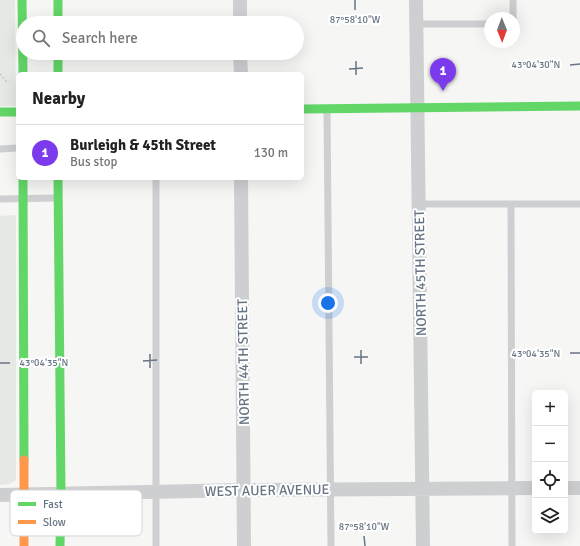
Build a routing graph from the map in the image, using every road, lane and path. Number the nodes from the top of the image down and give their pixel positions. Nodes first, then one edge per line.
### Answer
1 (22, 0) edge
2 (58, 0) edge
3 (240, 0) edge
4 (416, 0) edge
5 (513, 0) edge
6 (513, 12) edge
7 (22, 16) edge
8 (58, 16) edge
9 (240, 16) edge
10 (416, 24) junction
11 (484, 24) edge
12 (23, 60) edge
13 (58, 60) edge
14 (240, 60) edge
15 (23, 72) edge
16 (58, 72) edge
17 (240, 72) edge
18 (0, 74) edge
19 (11, 82) dead end
20 (580, 106) edge
21 (417, 108) junction
22 (304, 109) edge
23 (327, 109) junction
24 (0, 112) edge
25 (16, 112) edge
26 (16, 148) edge
27 (0, 149) edge
28 (23, 180) edge
29 (58, 180) edge
30 (156, 180) edge
31 (241, 180) edge
32 (58, 198) junction
33 (0, 199) edge
34 (23, 199) junction
35 (419, 204) junction
36 (511, 204) junction
37 (580, 204) edge
38 (424, 488) junction
39 (512, 488) junction
40 (532, 488) edge
41 (568, 488) edge
42 (580, 488) edge
43 (331, 489) junction
44 (24, 490) edge
45 (60, 490) edge
46 (244, 490) junction
47 (142, 492) edge
48 (156, 492) junction
49 (156, 546) edge
50 (244, 546) edge
51 (331, 546) edge
52 (423, 546) edge
53 (512, 546) edge

1 - 7 main road
2 - 8 main road
3 - 9 street
4 - 10 street, NORTH 45TH STREET
5 - 6 lane
10 - 11 lane
10 - 21 street, NORTH 45TH STREET
12 - 15 main road
13 - 16 main road
14 - 17 street
18 - 19 path
20 - 21 main road
21 - 23 main road
21 - 35 street, NORTH 45TH STREET
22 - 23 main road
23 - 43 lane
24 - 25 main road
26 - 27 lane
28 - 34 main road
29 - 32 main road
30 - 48 lane
31 - 46 street, NORTH 44TH STREET
32 - 34 lane
32 - 45 main road
33 - 34 lane
34 - 44 main road
35 - 36 lane
35 - 38 street, NORTH 45TH STREET
36 - 37 lane
36 - 39 lane
38 - 39 street, WEST AUER AVENUE
38 - 43 street, WEST AUER AVENUE
38 - 52 street, NORTH 45TH STREET
39 - 40 street, WEST AUER AVENUE
39 - 53 lane
41 - 42 street
43 - 46 street, WEST AUER AVENUE
43 - 51 lane
46 - 48 street, WEST AUER AVENUE
46 - 50 street, NORTH 44TH STREET
47 - 48 street, WEST AUER AVENUE
48 - 49 lane

